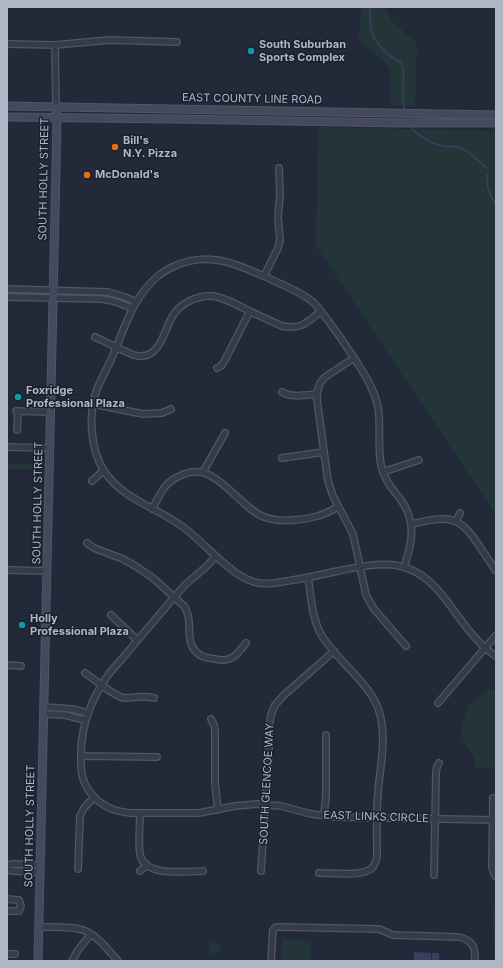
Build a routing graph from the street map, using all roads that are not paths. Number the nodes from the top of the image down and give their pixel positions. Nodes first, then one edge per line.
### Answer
1 (177, 42) dead end
2 (7, 44) edge
3 (55, 45) junction
4 (7, 106) edge
5 (56, 106) junction
6 (240, 110) junction
7 (496, 115) edge
8 (7, 117) edge
9 (57, 118) junction
10 (175, 119) junction
11 (496, 123) edge
12 (279, 168) dead end
13 (264, 276) junction
14 (7, 289) edge
15 (54, 291) junction
16 (7, 297) edge
17 (53, 298) junction
18 (136, 302) junction
19 (132, 308) junction
20 (250, 311) junction
21 (321, 311) junction
22 (95, 337) dead end
23 (116, 347) junction
24 (354, 358) junction
25 (217, 368) dead end
26 (282, 392) dead end
27 (317, 394) junction
28 (93, 404) junction
29 (379, 409) junction
30 (386, 409) dead end
31 (171, 410) dead end
32 (51, 412) junction
33 (17, 430) dead end
34 (225, 433) dead end
35 (7, 447) edge
36 (50, 448) junction
37 (324, 452) junction
38 (282, 458) dead end
39 (419, 460) dead end
40 (104, 470) junction
41 (203, 472) junction
42 (383, 472) junction
43 (92, 481) dead end
44 (338, 507) junction
45 (152, 509) junction
46 (460, 514) dead end
47 (456, 521) junction
48 (411, 524) junction
49 (88, 543) dead end
50 (216, 556) junction
51 (360, 567) junction
52 (404, 568) junction
53 (7, 570) edge
54 (47, 571) junction
55 (496, 571) edge
56 (308, 578) junction
57 (175, 597) junction
58 (111, 615) dead end
59 (496, 635) edge
60 (138, 640) junction
61 (246, 643) dead end
62 (406, 646) dead end
63 (484, 648) junction
64 (334, 651) junction
65 (496, 656) edge
66 (7, 665) edge
67 (21, 666) dead end
68 (85, 672) dead end
69 (102, 685) junction
70 (154, 698) dead end
71 (438, 703) dead end
72 (44, 710) junction
73 (88, 713) junction
74 (211, 719) dead end
75 (85, 720) junction
76 (326, 735) dead end
77 (81, 756) junction
78 (158, 757) dead end
79 (440, 764) dead end
80 (94, 797) junction
81 (493, 798) dead end
82 (265, 804) junction
83 (218, 810) junction
84 (140, 813) junction
85 (324, 815) junction
86 (377, 818) junction
87 (435, 819) junction
88 (494, 820) edge
89 (7, 865) edge
90 (146, 866) junction
91 (40, 868) junction
92 (78, 869) dead end
93 (372, 869) junction
94 (7, 870) edge
95 (140, 871) dead end
96 (203, 871) dead end
97 (261, 871) dead end
98 (319, 873) dead end
99 (376, 874) dead end
100 (434, 874) dead end
101 (495, 876) dead end
102 (7, 899) edge
103 (7, 911) edge
104 (39, 927) junction
105 (91, 934) junction
106 (7, 954) edge
107 (15, 954) dead end
108 (38, 961) edge
109 (72, 961) edge
110 (118, 961) edge
111 (271, 961) edge
112 (475, 961) edge

1 - 3 street
2 - 3 street
3 - 5 street, SOUTH HOLLY STREET
4 - 5 main road, EAST COUNTY LINE ROAD
5 - 6 main road, EAST COUNTY LINE ROAD
5 - 9 main road, SOUTH HOLLY STREET
6 - 7 main road, EAST COUNTY LINE ROAD
6 - 10 main road
8 - 9 main road, EAST COUNTY LINE ROAD
9 - 10 main road, EAST COUNTY LINE ROAD
9 - 15 main road, SOUTH HOLLY STREET
10 - 11 main road, EAST COUNTY LINE ROAD
12 - 13 street
13 - 18 street
13 - 21 street
14 - 15 street
15 - 17 main road, SOUTH HOLLY STREET
15 - 18 street
16 - 17 street
17 - 19 street
17 - 32 main road, SOUTH HOLLY STREET
18 - 19 street
19 - 23 street
20 - 21 street
20 - 23 street
20 - 25 street
21 - 24 street
22 - 23 street
23 - 28 street
24 - 27 street
24 - 29 street
26 - 27 street
27 - 37 street
28 - 31 street
28 - 40 street
29 - 30 street
29 - 42 street
32 - 33 street
32 - 36 main road, SOUTH HOLLY STREET
34 - 41 street
35 - 36 street
36 - 54 main road, SOUTH HOLLY STREET
37 - 38 street
37 - 44 street
39 - 42 street
40 - 43 street
40 - 45 street
41 - 44 street
41 - 45 street
42 - 48 street
44 - 51 street
45 - 50 street
46 - 47 street
47 - 48 street
47 - 55 street
48 - 52 street
49 - 57 street
50 - 56 street
50 - 57 street
51 - 52 street
51 - 56 street
51 - 62 street
52 - 63 street
53 - 54 street
54 - 72 main road, SOUTH HOLLY STREET
56 - 64 street
57 - 60 street
57 - 61 street
58 - 60 street
59 - 63 street
60 - 69 street
63 - 65 street
63 - 71 street
64 - 82 street, SOUTH GLENCOE WAY
64 - 86 street
66 - 67 street
68 - 69 street
69 - 70 street
69 - 73 street
72 - 73 street
72 - 75 street
72 - 91 main road, SOUTH HOLLY STREET
73 - 75 street
74 - 83 street
75 - 77 street
76 - 85 street
77 - 78 street
77 - 80 street
79 - 87 street
80 - 84 street, EAST LINKS CIRCLE
80 - 92 street
81 - 88 street
82 - 83 street, EAST LINKS CIRCLE
82 - 85 street, EAST LINKS CIRCLE
82 - 97 street, SOUTH GLENCOE WAY
83 - 84 street, EAST LINKS CIRCLE
84 - 90 street
85 - 86 street, EAST LINKS CIRCLE
86 - 87 street, EAST LINKS CIRCLE
86 - 93 street
87 - 88 street, EAST LINKS CIRCLE
87 - 100 street
88 - 101 street
89 - 91 street
90 - 95 street
90 - 96 street
91 - 94 street
91 - 104 main road, SOUTH HOLLY STREET
93 - 98 street
93 - 99 street
102 - 103 street
104 - 105 street
104 - 108 main road, SOUTH HOLLY STREET
105 - 109 street
105 - 110 street
106 - 107 street
111 - 112 street

